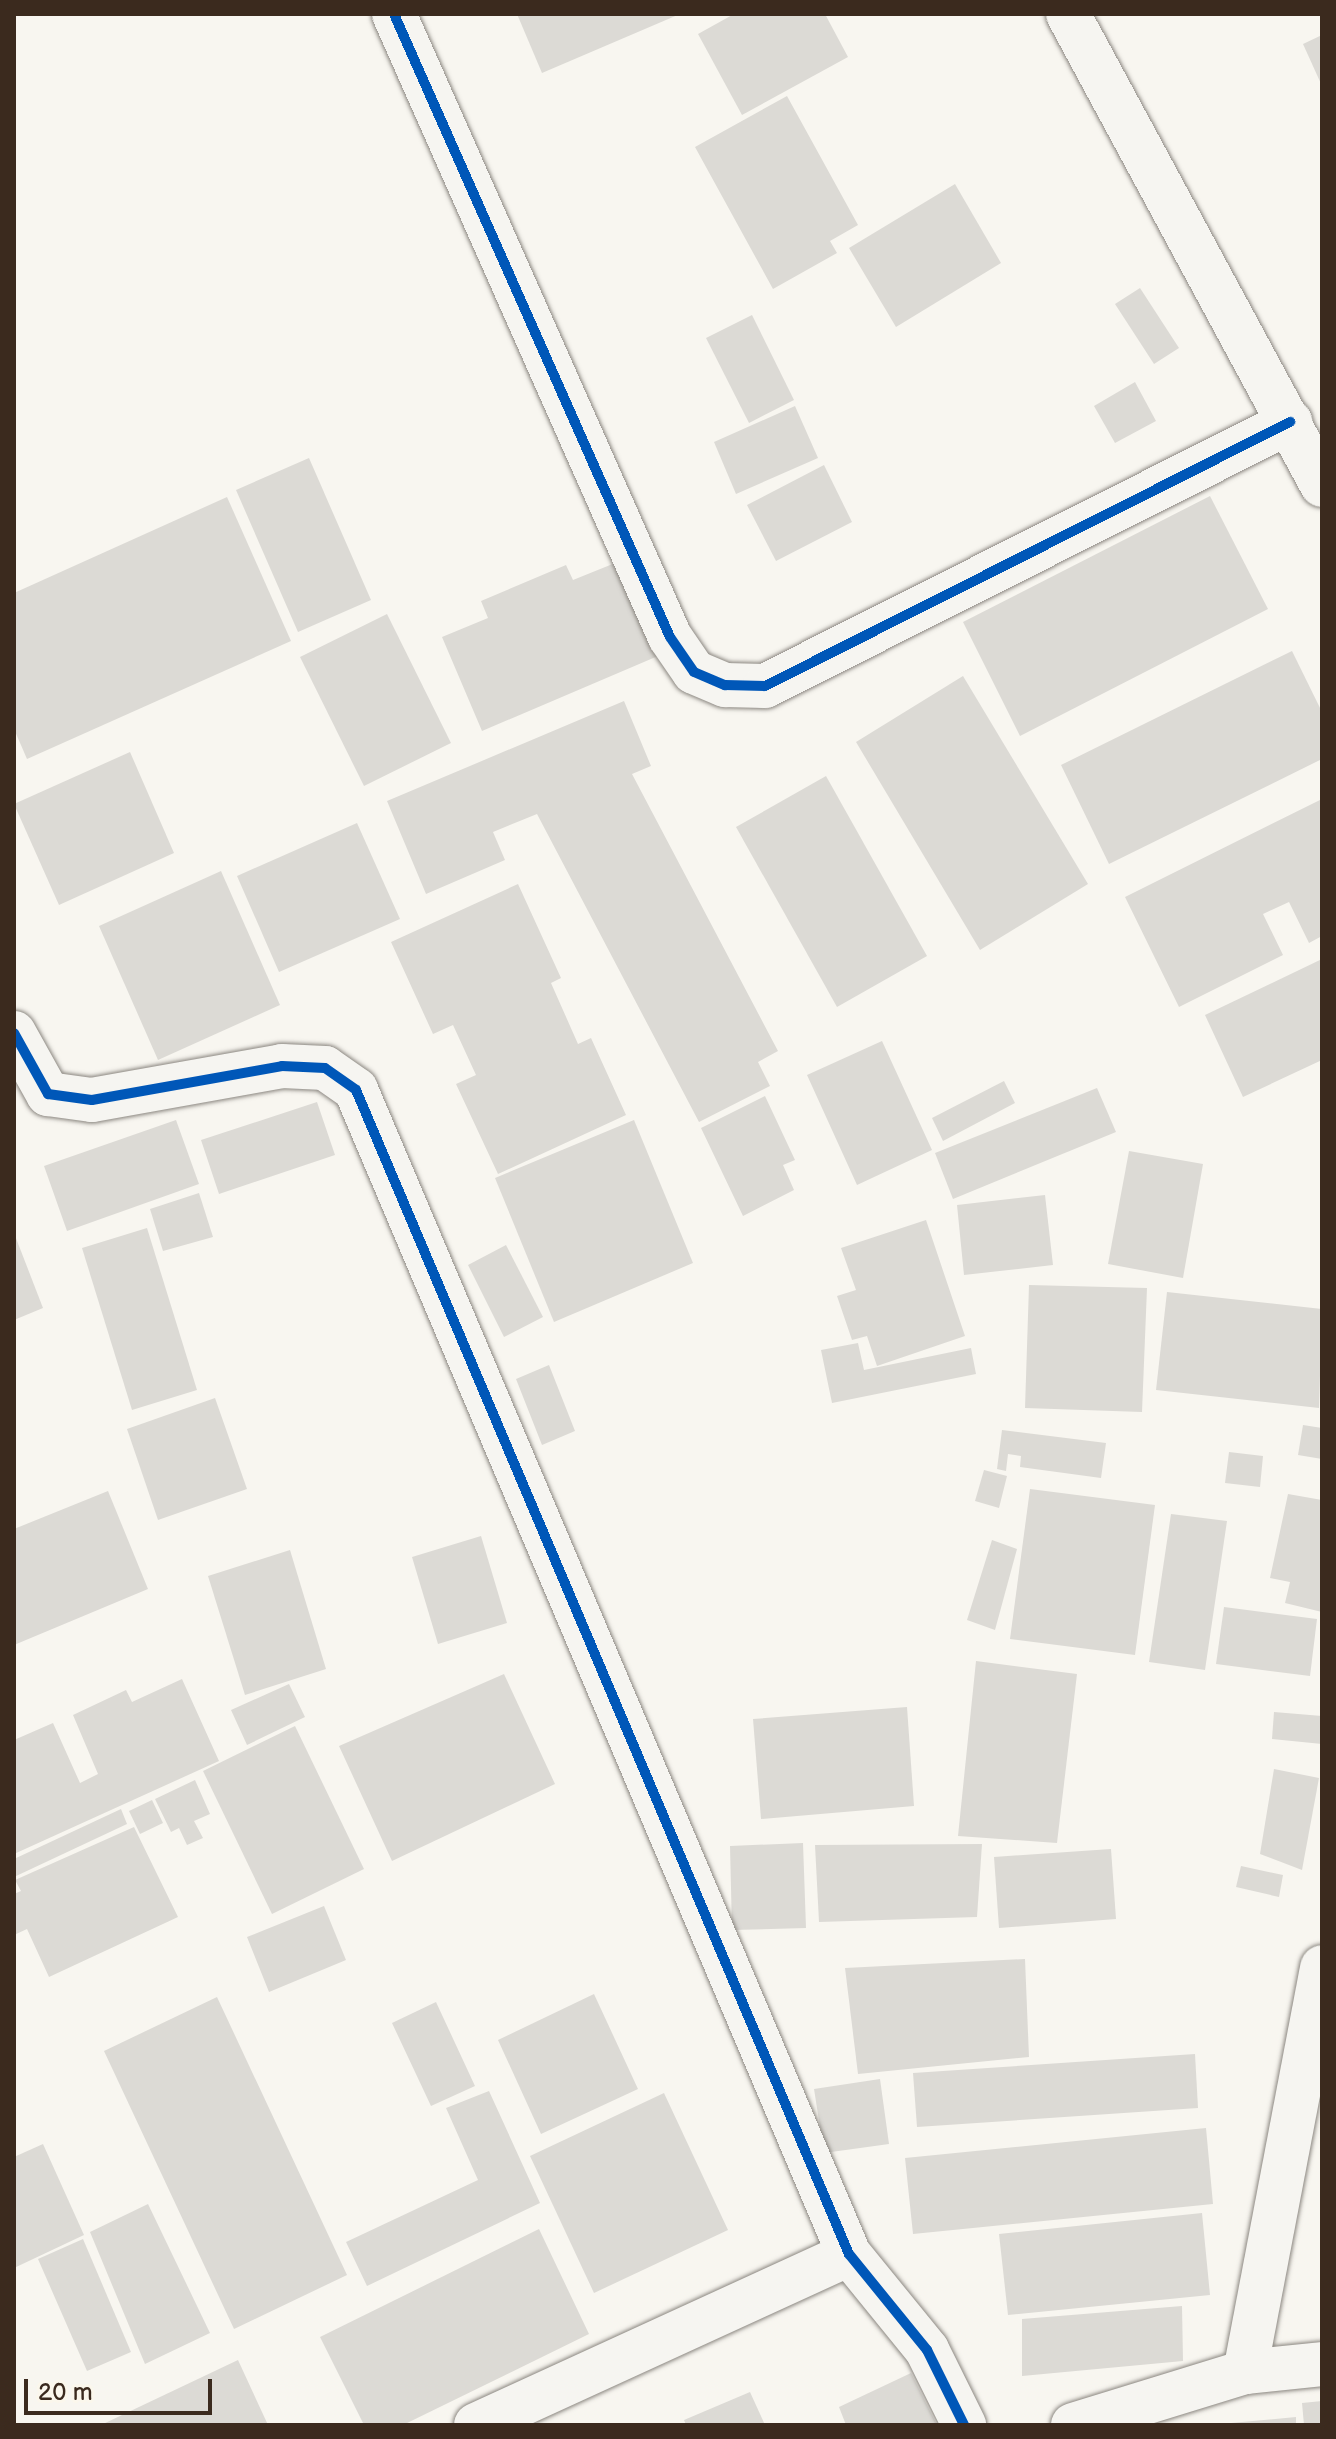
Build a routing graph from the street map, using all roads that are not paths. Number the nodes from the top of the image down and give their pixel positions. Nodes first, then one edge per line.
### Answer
1 (394, 14) edge
2 (1068, 14) edge
3 (1290, 422) junction
4 (1322, 485) edge
5 (14, 1033) edge
6 (1322, 1967) edge
7 (849, 2254) junction
8 (1322, 2364) edge
9 (1245, 2372) junction
10 (476, 2425) edge
11 (964, 2425) edge
12 (1073, 2425) edge

1 - 3 street
2 - 3 street
3 - 4 street
5 - 7 street
6 - 9 street
7 - 10 street
7 - 11 street
8 - 9 street
9 - 12 street

